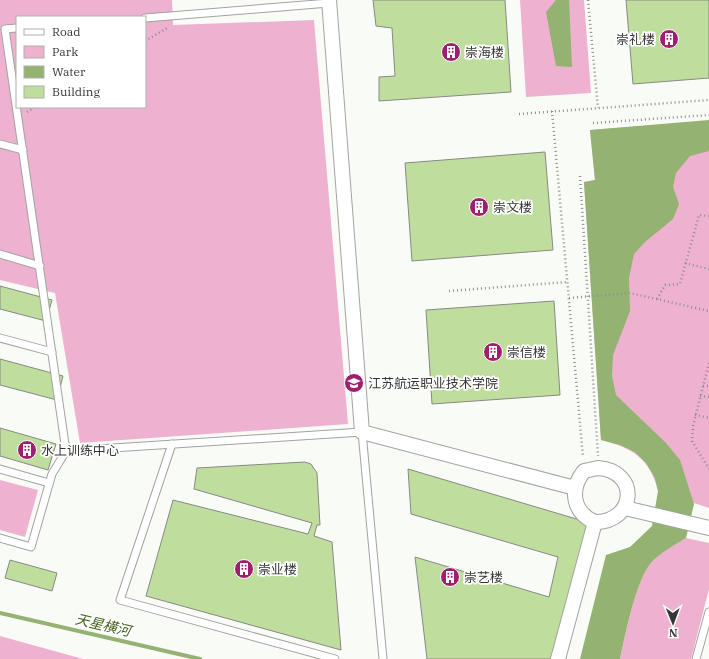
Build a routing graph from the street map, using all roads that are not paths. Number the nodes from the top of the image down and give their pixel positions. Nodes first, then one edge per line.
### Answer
1 (329, 1) edge
2 (146, 18) edge
3 (16, 28) edge
4 (16, 103) edge
5 (17, 108) edge
6 (0, 144) edge
7 (23, 150) junction
8 (0, 254) edge
9 (40, 266) junction
10 (0, 338) edge
11 (52, 352) junction
12 (362, 432) junction
13 (172, 444) junction
14 (66, 451) junction
15 (0, 469) edge
16 (49, 483) junction
17 (575, 488) junction
18 (625, 508) junction
19 (595, 522) junction
20 (709, 528) edge
21 (0, 538) edge
22 (709, 612) edge
23 (335, 659) edge
24 (383, 659) edge
25 (558, 659) edge
26 (696, 659) edge

1 - 2 lane
1 - 12 street
3 - 4 lane
5 - 7 lane
6 - 7 lane
7 - 9 lane
8 - 9 lane
9 - 11 lane
10 - 11 lane
11 - 14 lane
12 - 13 lane
12 - 17 street
12 - 24 lane
13 - 14 lane
13 - 23 lane
14 - 16 lane
15 - 16 lane
16 - 21 lane
17 - 18 street
17 - 19 street
18 - 19 street
18 - 20 street
19 - 25 street
22 - 26 lane

